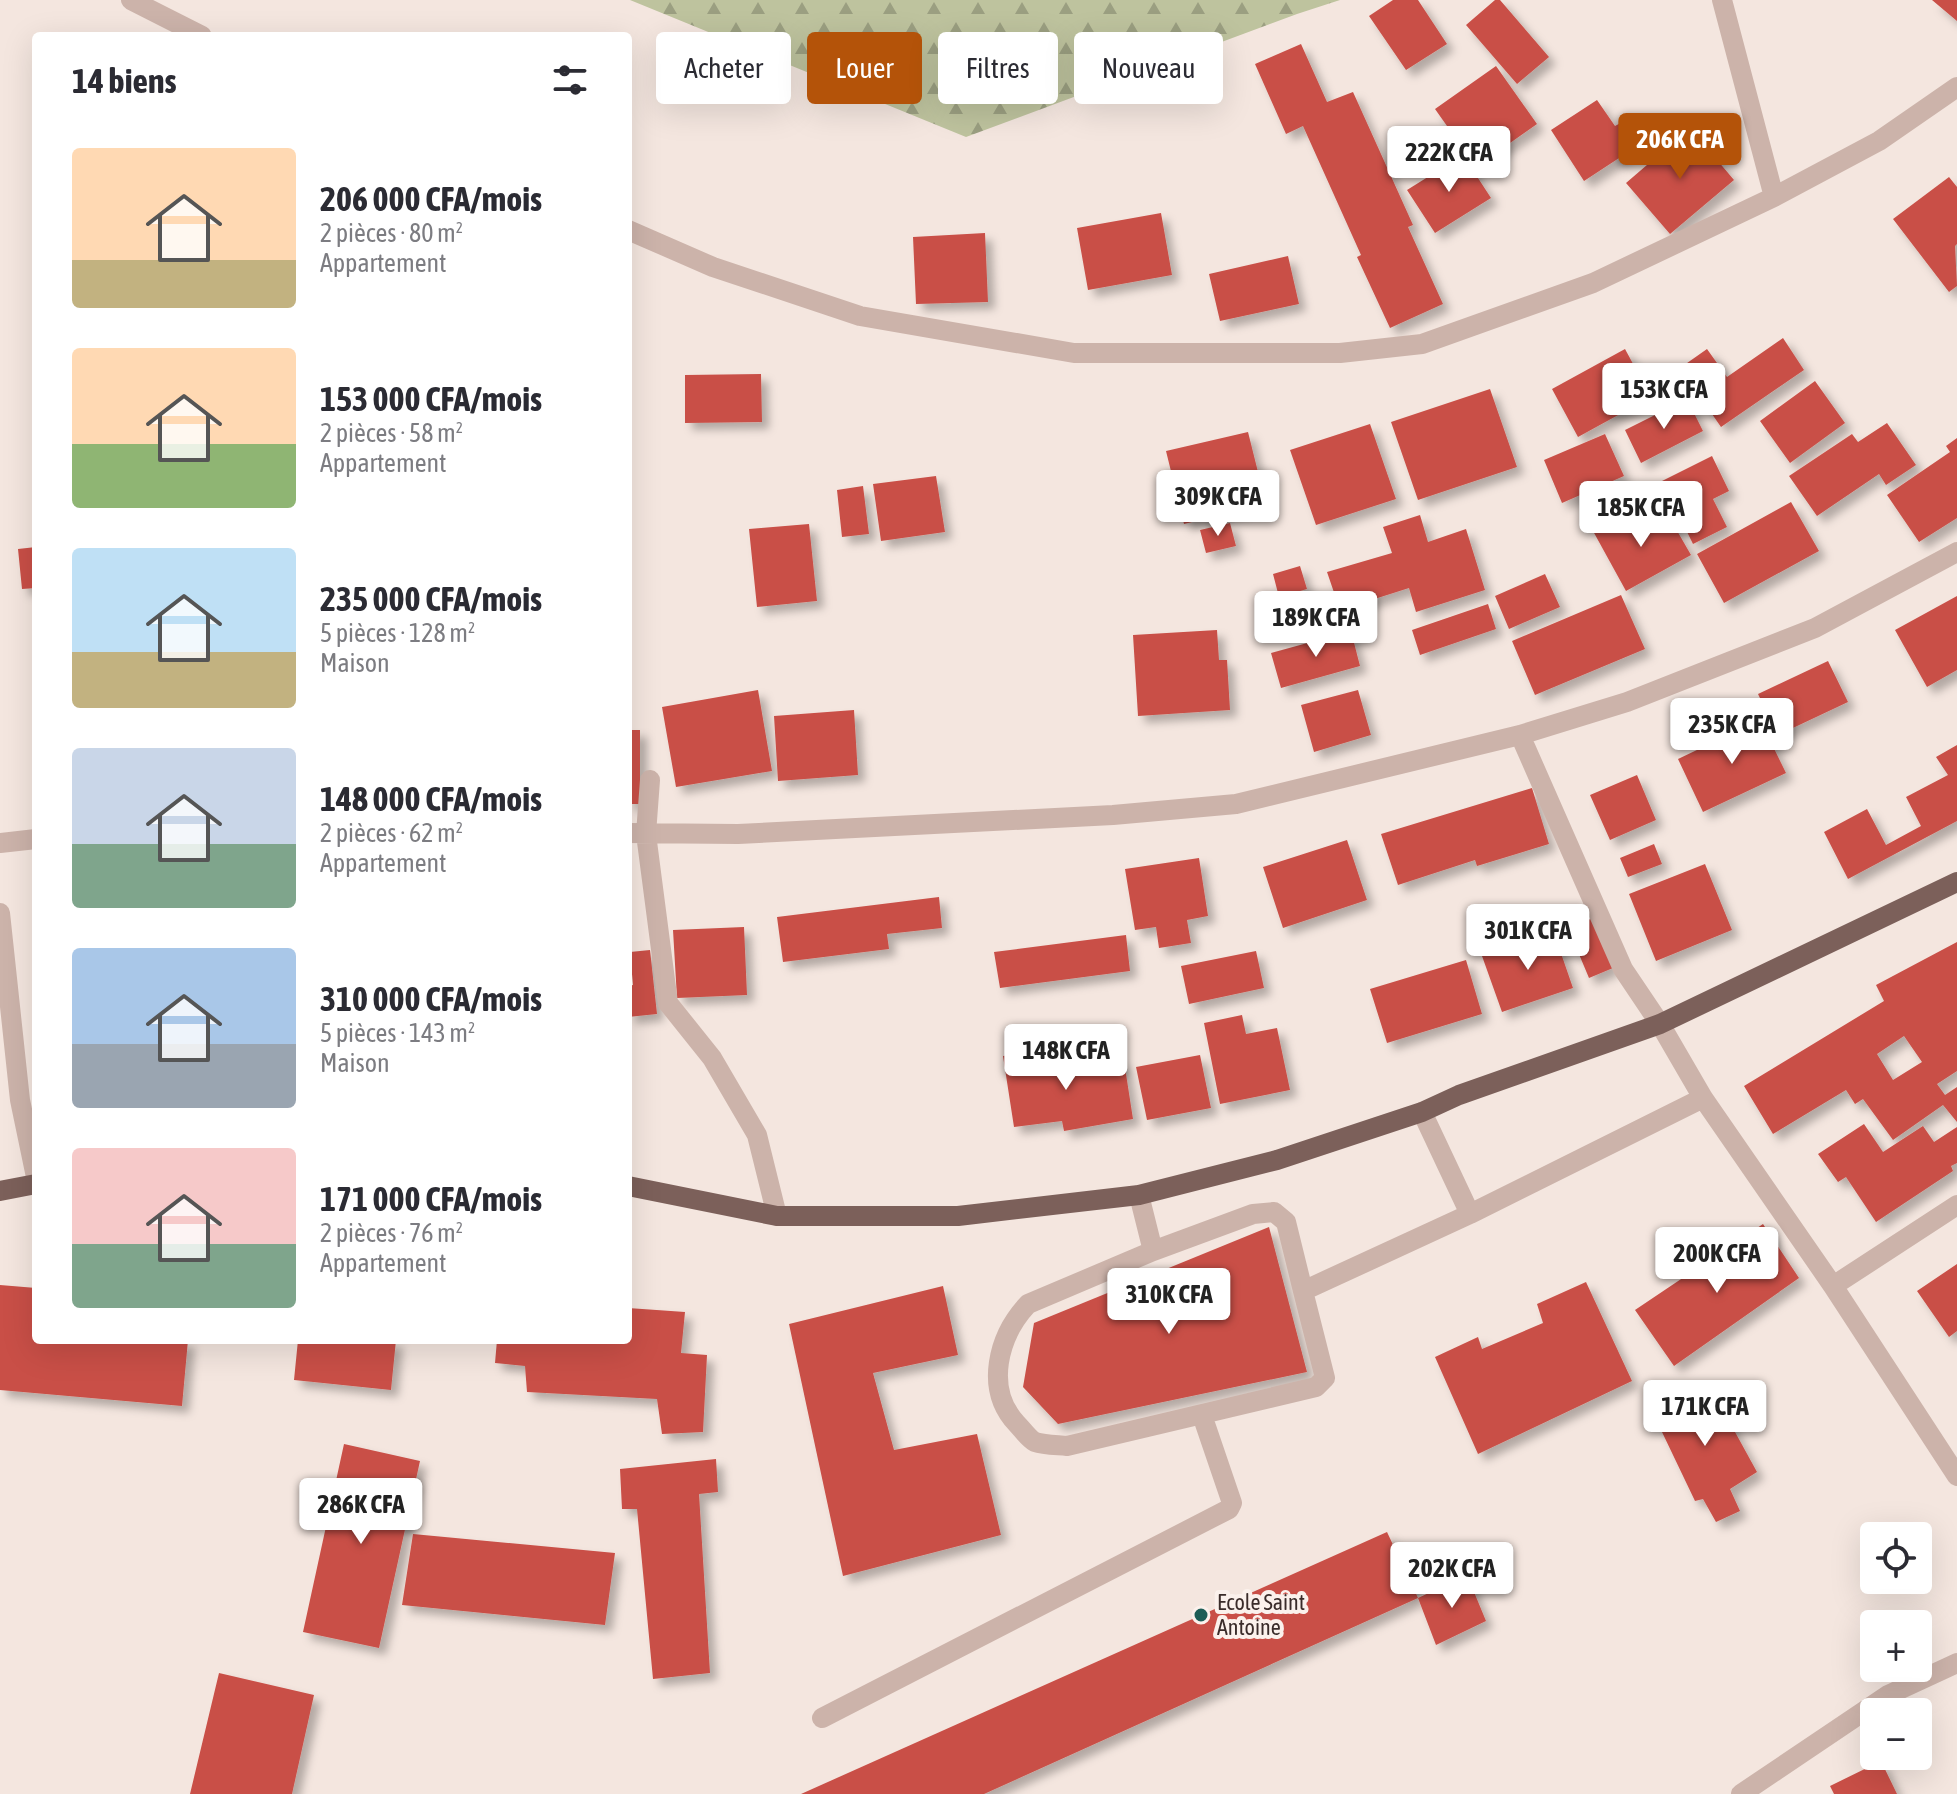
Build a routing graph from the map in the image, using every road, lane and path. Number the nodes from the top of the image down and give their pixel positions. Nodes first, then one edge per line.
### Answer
1 (131, 0) edge
2 (1722, 0) edge
3 (194, 32) edge
4 (1957, 87) edge
5 (1774, 197) junction
6 (632, 232) edge
7 (1957, 552) edge
8 (1520, 735) junction
9 (650, 780) dead end
10 (637, 833) edge
11 (32, 839) edge
12 (0, 843) edge
13 (1957, 882) edge
14 (0, 913) edge
15 (1660, 1024) junction
16 (1703, 1098) junction
17 (1422, 1112) junction
18 (32, 1158) edge
19 (32, 1185) edge
20 (632, 1187) edge
21 (0, 1191) edge
22 (1139, 1195) junction
23 (1957, 1205) edge
24 (1470, 1214) junction
25 (777, 1216) junction
26 (1153, 1251) junction
27 (1833, 1286) junction
28 (1303, 1291) junction
29 (1202, 1415) junction
30 (1957, 1476) edge
31 (1957, 1663) edge
32 (822, 1718) dead end
33 (1741, 1794) edge

1 - 3 street
2 - 5 street
4 - 5 street
5 - 6 street
7 - 8 street
8 - 10 street
8 - 15 street
9 - 10 street
10 - 25 street
11 - 12 street
13 - 15 main road
14 - 18 street
15 - 16 street
15 - 17 main road
16 - 24 street
16 - 27 street
17 - 22 main road
17 - 24 street
19 - 21 main road
20 - 25 main road
22 - 25 main road
22 - 26 street
23 - 27 street
24 - 28 street
26 - 28 street
26 - 29 street
27 - 30 street
28 - 29 street
29 - 32 street
31 - 33 street

